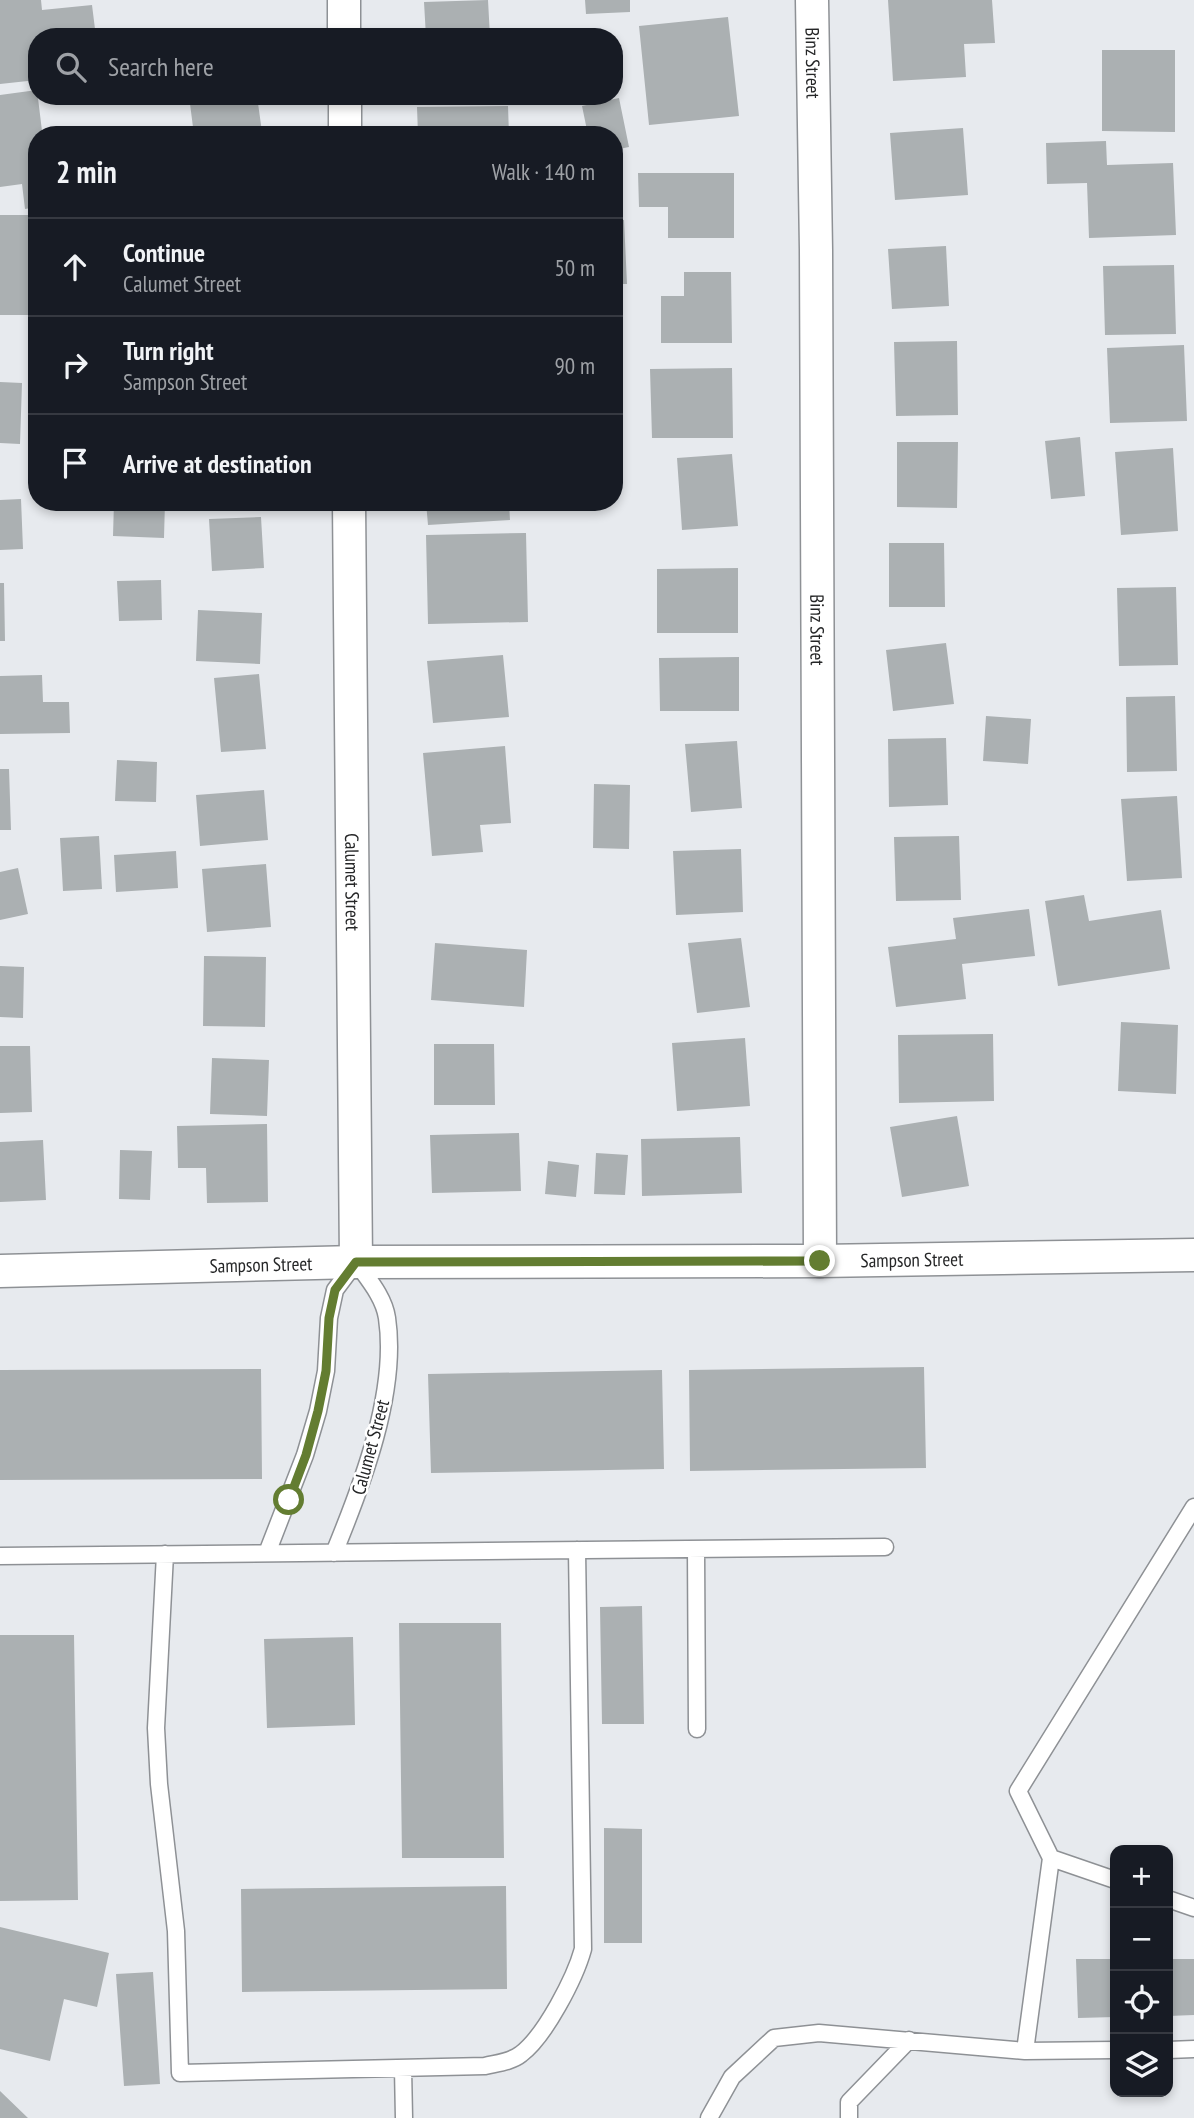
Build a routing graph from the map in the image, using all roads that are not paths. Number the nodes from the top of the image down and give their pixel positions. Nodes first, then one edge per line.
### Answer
1 (344, 0) edge
2 (812, 0) edge
3 (344, 28) edge
4 (345, 105) edge
5 (345, 126) edge
6 (349, 511) edge
7 (1194, 1255) edge
8 (820, 1261) junction
9 (356, 1262) junction
10 (0, 1271) edge
11 (1194, 1507) edge
12 (885, 1547) dead end
13 (696, 1549) junction
14 (577, 1550) junction
15 (267, 1553) junction
16 (334, 1553) junction
17 (165, 1554) junction
18 (0, 1556) edge
19 (697, 1729) dead end
20 (1051, 1858) junction
21 (1110, 1878) edge
22 (1173, 1901) edge
23 (1194, 1908) edge
24 (909, 2040) junction
25 (1194, 2049) edge
26 (1110, 2050) edge
27 (1173, 2050) edge
28 (1025, 2051) junction
29 (403, 2068) junction
30 (404, 2118) edge
31 (709, 2118) edge
32 (849, 2118) edge

1 - 3 street
2 - 8 street, Binz Street
4 - 5 street
6 - 9 street, Calumet Street
7 - 8 street, Sampson Street
8 - 9 street, Sampson Street
9 - 10 street, Sampson Street
9 - 15 lane
9 - 16 lane, Calumet Street
11 - 20 lane
12 - 13 lane
13 - 14 lane
13 - 19 lane
14 - 16 lane
14 - 29 lane
15 - 16 lane
15 - 17 lane
17 - 18 lane
17 - 29 lane
20 - 21 lane
20 - 28 lane
22 - 23 lane
24 - 28 lane
24 - 31 lane
24 - 32 lane
25 - 27 lane
26 - 28 lane
29 - 30 lane

